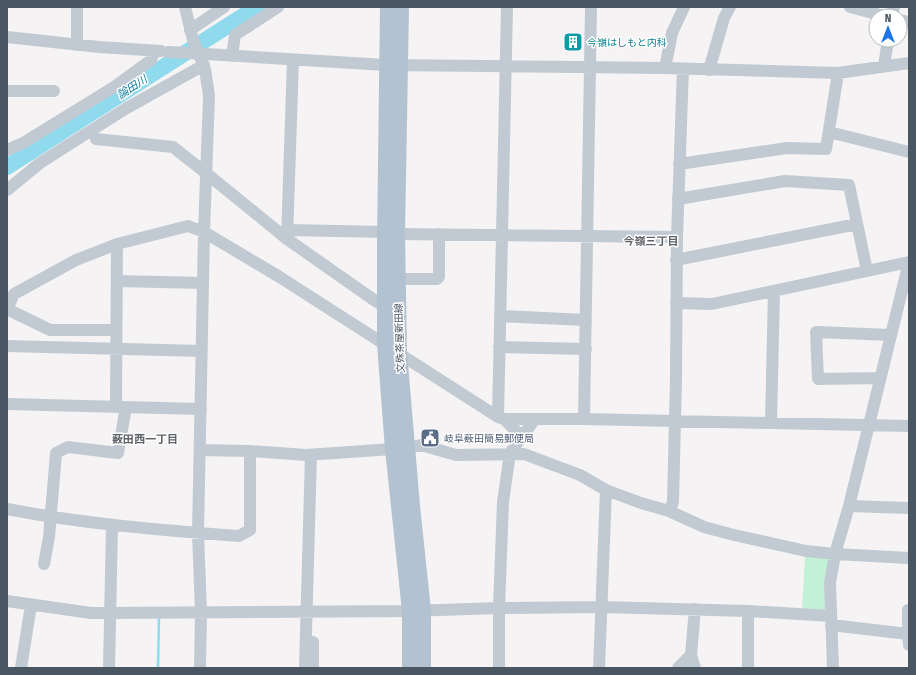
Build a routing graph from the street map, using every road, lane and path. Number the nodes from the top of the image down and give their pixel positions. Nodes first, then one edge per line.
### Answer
1 (78, 7) edge
2 (185, 7) edge
3 (224, 7) edge
4 (278, 7) edge
5 (388, 7) edge
6 (401, 7) edge
7 (507, 7) edge
8 (591, 7) edge
9 (684, 7) edge
10 (730, 7) edge
11 (850, 7) edge
12 (868, 12) edge
13 (190, 30) junction
14 (7, 37) edge
15 (77, 45) junction
16 (887, 48) edge
17 (154, 51) junction
18 (232, 56) junction
19 (204, 60) junction
20 (293, 60) junction
21 (909, 63) edge
22 (393, 65) junction
23 (884, 66) junction
24 (506, 67) junction
25 (590, 68) junction
26 (665, 68) junction
27 (683, 69) junction
28 (709, 70) junction
29 (838, 73) junction
30 (7, 91) edge
31 (54, 91) dead end
32 (829, 132) junction
33 (96, 139) dead end
34 (7, 150) edge
35 (909, 152) edge
36 (679, 164) junction
37 (206, 173) junction
38 (7, 190) edge
39 (678, 199) junction
40 (857, 224) junction
41 (204, 232) junction
42 (391, 233) junction
43 (287, 234) junction
44 (439, 234) junction
45 (501, 235) junction
46 (588, 236) junction
47 (677, 237) junction
48 (117, 244) junction
49 (676, 260) junction
50 (909, 262) edge
51 (867, 271) junction
52 (397, 280) junction
53 (117, 281) junction
54 (203, 283) junction
55 (11, 290) edge
56 (774, 291) junction
57 (676, 303) junction
58 (385, 307) junction
59 (7, 309) edge
60 (500, 316) junction
61 (586, 320) junction
62 (50, 330) junction
63 (116, 330) junction
64 (891, 335) junction
65 (385, 344) junction
66 (7, 346) edge
67 (49, 347) junction
68 (499, 347) junction
69 (116, 349) junction
70 (586, 349) junction
71 (202, 351) junction
72 (399, 352) junction
73 (880, 378) junction
74 (7, 404) edge
75 (121, 407) junction
76 (201, 409) junction
77 (501, 418) junction
78 (535, 418) junction
79 (584, 419) junction
80 (674, 421) junction
81 (771, 423) junction
82 (868, 426) junction
83 (909, 426) edge
84 (522, 437) junction
85 (400, 448) junction
86 (200, 450) junction
87 (250, 451) junction
88 (510, 453) junction
89 (311, 455) junction
90 (606, 490) junction
91 (848, 506) junction
92 (909, 508) edge
93 (7, 509) edge
94 (669, 511) junction
95 (50, 518) junction
96 (112, 526) junction
97 (198, 533) junction
98 (835, 554) junction
99 (909, 558) edge
100 (44, 564) dead end
101 (7, 602) edge
102 (31, 605) junction
103 (602, 607) junction
104 (499, 608) junction
105 (695, 609) junction
106 (417, 610) junction
107 (909, 610) edge
108 (310, 611) junction
109 (748, 611) junction
110 (201, 612) junction
111 (110, 614) junction
112 (831, 620) junction
113 (908, 639) edge
114 (691, 656) junction
115 (21, 668) edge
116 (109, 668) edge
117 (200, 668) edge
118 (304, 668) edge
119 (313, 668) edge
120 (410, 668) edge
121 (423, 668) edge
122 (499, 668) edge
123 (600, 668) edge
124 (678, 668) edge
125 (694, 668) edge
126 (748, 668) edge
127 (833, 668) edge

1 - 15 street
2 - 13 street
3 - 13 street
4 - 18 street
5 - 22 main road, 文殊茶屋新田線
6 - 22 main road, 文殊茶屋新田線
7 - 24 street
8 - 25 street
9 - 26 street
10 - 28 street
11 - 12 street
13 - 19 street
14 - 15 street
15 - 17 street
16 - 23 street
17 - 19 street, bridge
17 - 34 street
18 - 19 street
18 - 20 street
19 - 37 street
19 - 38 street
20 - 22 street
20 - 43 street
21 - 23 street
22 - 24 street
22 - 42 main road, 文殊茶屋新田線
23 - 29 street
24 - 25 street
24 - 45 street
25 - 26 street
25 - 46 street
26 - 27 street
27 - 28 street
27 - 36 street
28 - 29 street
29 - 32 street
30 - 31 street
32 - 35 street
32 - 36 street
33 - 37 street
36 - 39 street
37 - 41 street
37 - 43 street
39 - 40 street
39 - 47 street
40 - 49 street
40 - 51 street
41 - 48 street
41 - 54 street
41 - 65 street
42 - 43 street
42 - 44 street
42 - 52 main road, 文殊茶屋新田線
42 - 58 main road, 文殊茶屋新田線
43 - 58 street
44 - 45 street
44 - 52 street
45 - 46 street
45 - 60 street
46 - 47 street
46 - 61 street
47 - 49 street
48 - 53 street
48 - 55 street
49 - 57 street
50 - 51 street
50 - 64 street
51 - 56 street
52 - 72 main road, 文殊茶屋新田線
53 - 54 street
53 - 63 street
54 - 71 street
55 - 59 street
56 - 57 street
56 - 81 street
57 - 80 street
58 - 65 main road, 文殊茶屋新田線
59 - 62 street
60 - 61 street
60 - 68 street
61 - 70 street
62 - 63 street
62 - 67 street
63 - 69 street
64 - 73 street
64 - 73 street
65 - 72 street
65 - 85 main road, 文殊茶屋新田線
66 - 67 street
67 - 69 street
68 - 70 street
68 - 77 street
69 - 71 street
69 - 75 street
70 - 79 street
71 - 76 street
72 - 77 street
72 - 85 main road, 文殊茶屋新田線
73 - 82 street
74 - 75 street
75 - 76 street
75 - 95 street
76 - 86 street
77 - 78 street
77 - 84 street
78 - 79 street
78 - 84 street
79 - 80 street
80 - 81 street
80 - 94 street
81 - 82 street
82 - 83 street
82 - 91 street
84 - 88 street
85 - 88 street
85 - 89 street
85 - 106 main road, 文殊茶屋新田線
86 - 87 street
86 - 97 street
87 - 89 street
87 - 97 street
88 - 90 street
88 - 104 street
89 - 108 street
90 - 94 street
90 - 103 street
91 - 92 street
91 - 98 street
93 - 95 street
94 - 98 street
95 - 96 street
95 - 100 street
96 - 97 street
96 - 111 street
97 - 110 street
98 - 99 street
98 - 112 street
101 - 102 street
102 - 111 street
102 - 115 street
103 - 104 street
103 - 105 street
103 - 123 street
104 - 106 street
104 - 122 street
105 - 109 street
105 - 114 street
106 - 108 street
106 - 120 main road, 文殊茶屋新田線
106 - 121 main road, 文殊茶屋新田線
107 - 113 street
108 - 110 street
108 - 118 street
108 - 119 street
109 - 112 street
109 - 126 street
110 - 111 street
110 - 117 street
111 - 116 street
112 - 113 street
112 - 127 street
114 - 124 street
114 - 125 street

